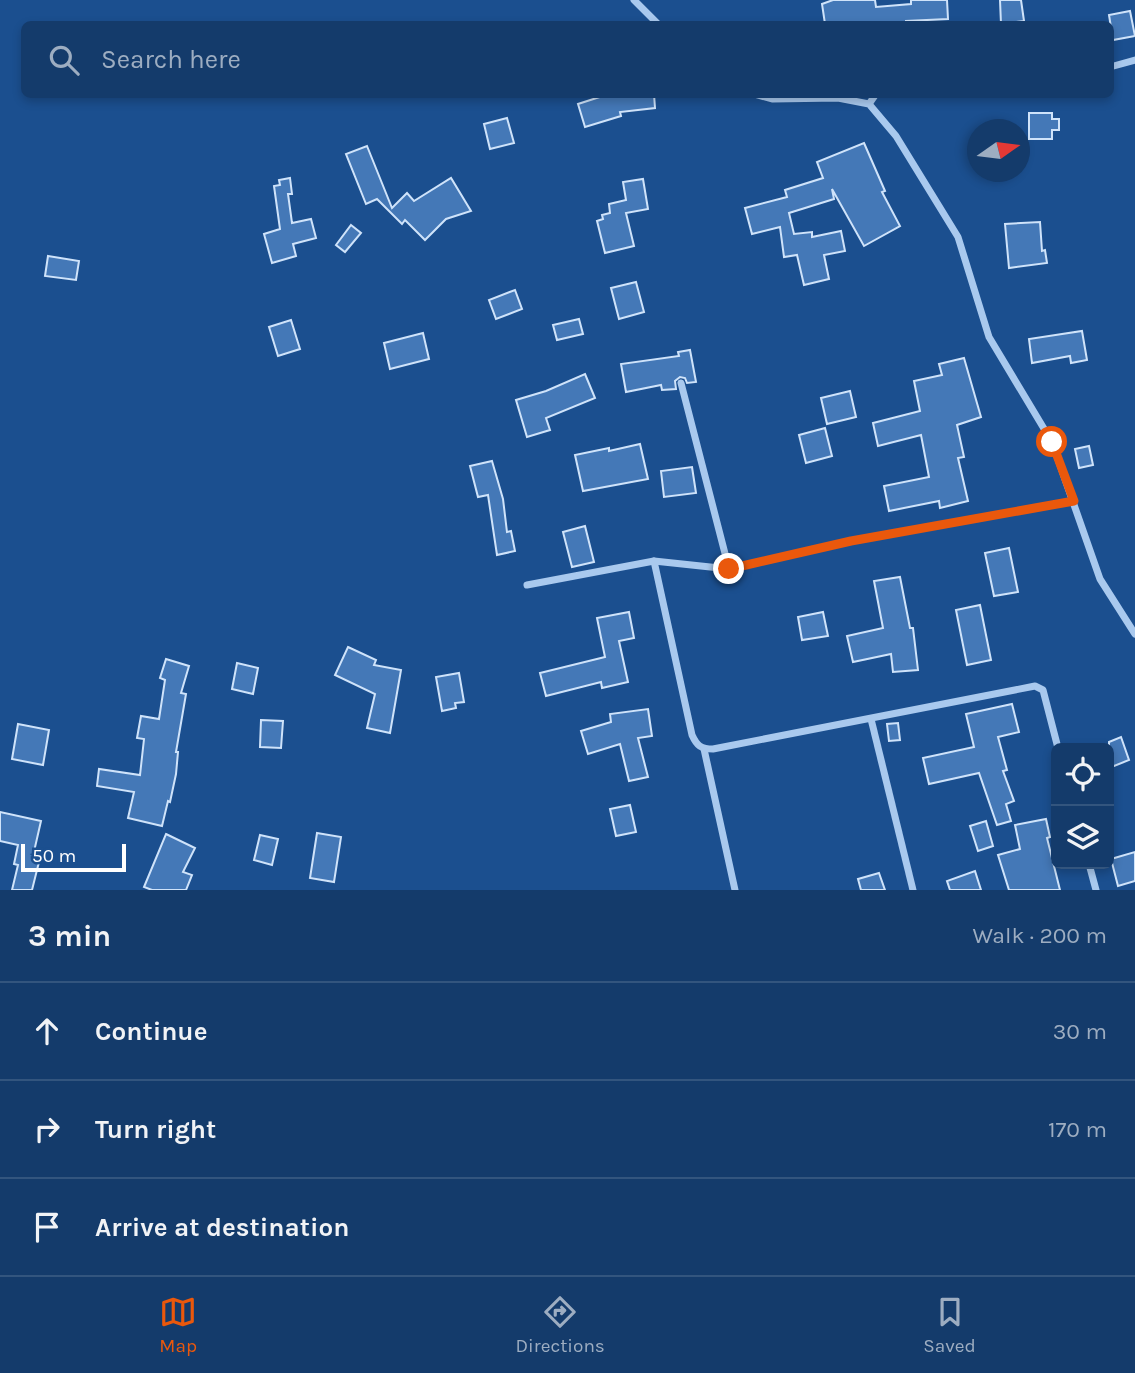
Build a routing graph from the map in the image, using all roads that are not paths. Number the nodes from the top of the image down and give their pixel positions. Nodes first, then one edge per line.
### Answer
1 (634, 0) edge
2 (654, 21) edge
3 (1135, 60) edge
4 (1114, 66) edge
5 (768, 98) edge
6 (838, 98) edge
7 (838, 98) edge
8 (873, 98) edge
9 (869, 104) junction
10 (681, 383) dead end
11 (1074, 501) junction
12 (654, 561) junction
13 (729, 569) junction
14 (527, 585) dead end
15 (1135, 634) edge
16 (871, 719) junction
17 (1057, 743) edge
18 (704, 749) junction
19 (1090, 869) edge
20 (735, 890) edge
21 (913, 890) edge
22 (1096, 890) edge

1 - 2 street
3 - 4 street
5 - 6 street
7 - 9 street
8 - 9 street
9 - 11 street
10 - 13 street
11 - 13 street
11 - 15 street
12 - 13 street
12 - 14 street
12 - 18 street
16 - 17 street
16 - 18 street
16 - 21 street
18 - 20 street
19 - 22 street

